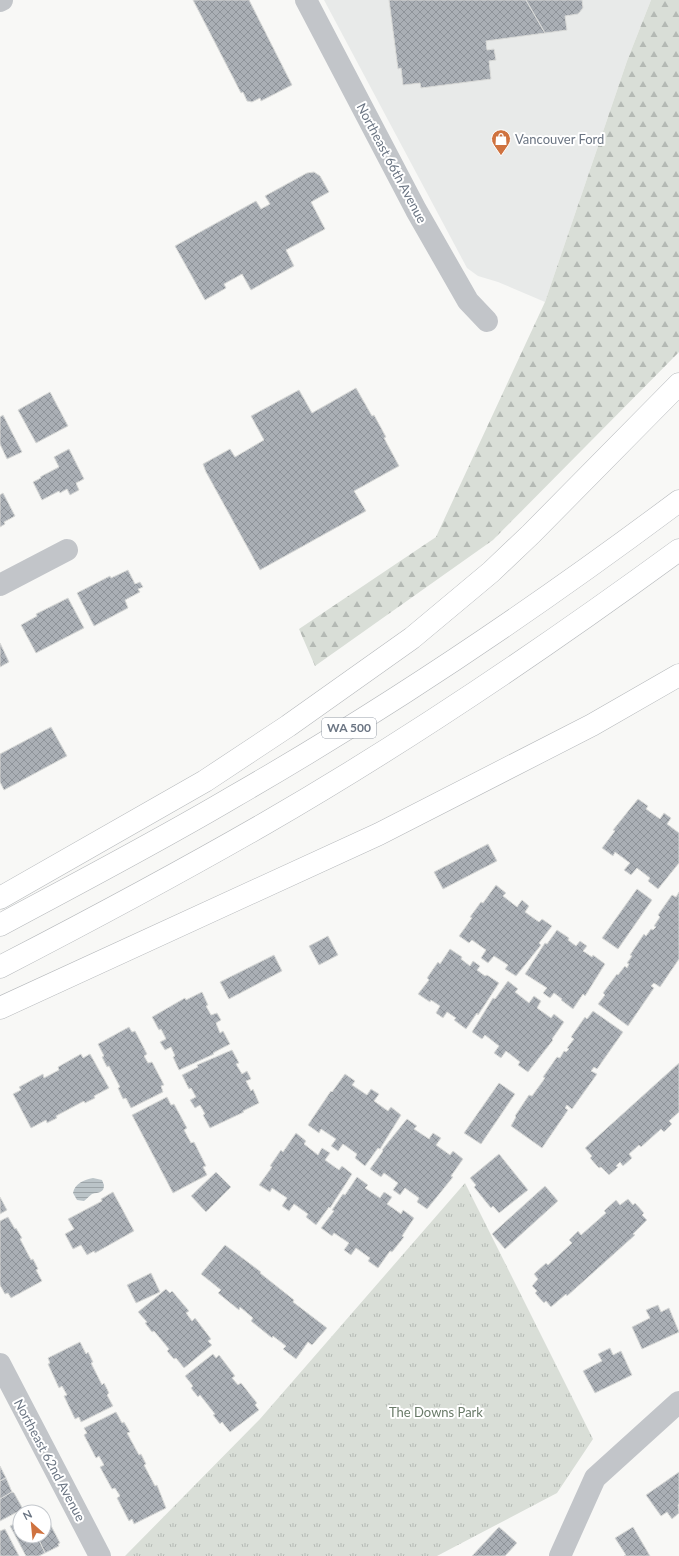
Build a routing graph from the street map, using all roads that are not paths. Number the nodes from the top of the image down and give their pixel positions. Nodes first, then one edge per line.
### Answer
1 (306, 0) edge
2 (487, 321) dead end
3 (679, 384) edge
4 (679, 501) edge
5 (67, 550) dead end
6 (679, 550) edge
7 (0, 585) edge
8 (679, 675) edge
9 (0, 898) edge
10 (0, 925) edge
11 (0, 967) edge
12 (0, 1008) edge
13 (3, 1376) edge
14 (679, 1402) edge
15 (100, 1556) edge
16 (560, 1556) edge

1 - 2 street, Northeast 66th Avenue
3 - 9 highway
4 - 10 highway, WA 500
5 - 7 street
6 - 11 highway, WA 500
8 - 12 highway
13 - 15 street, Northeast 62nd Avenue
14 - 16 street

